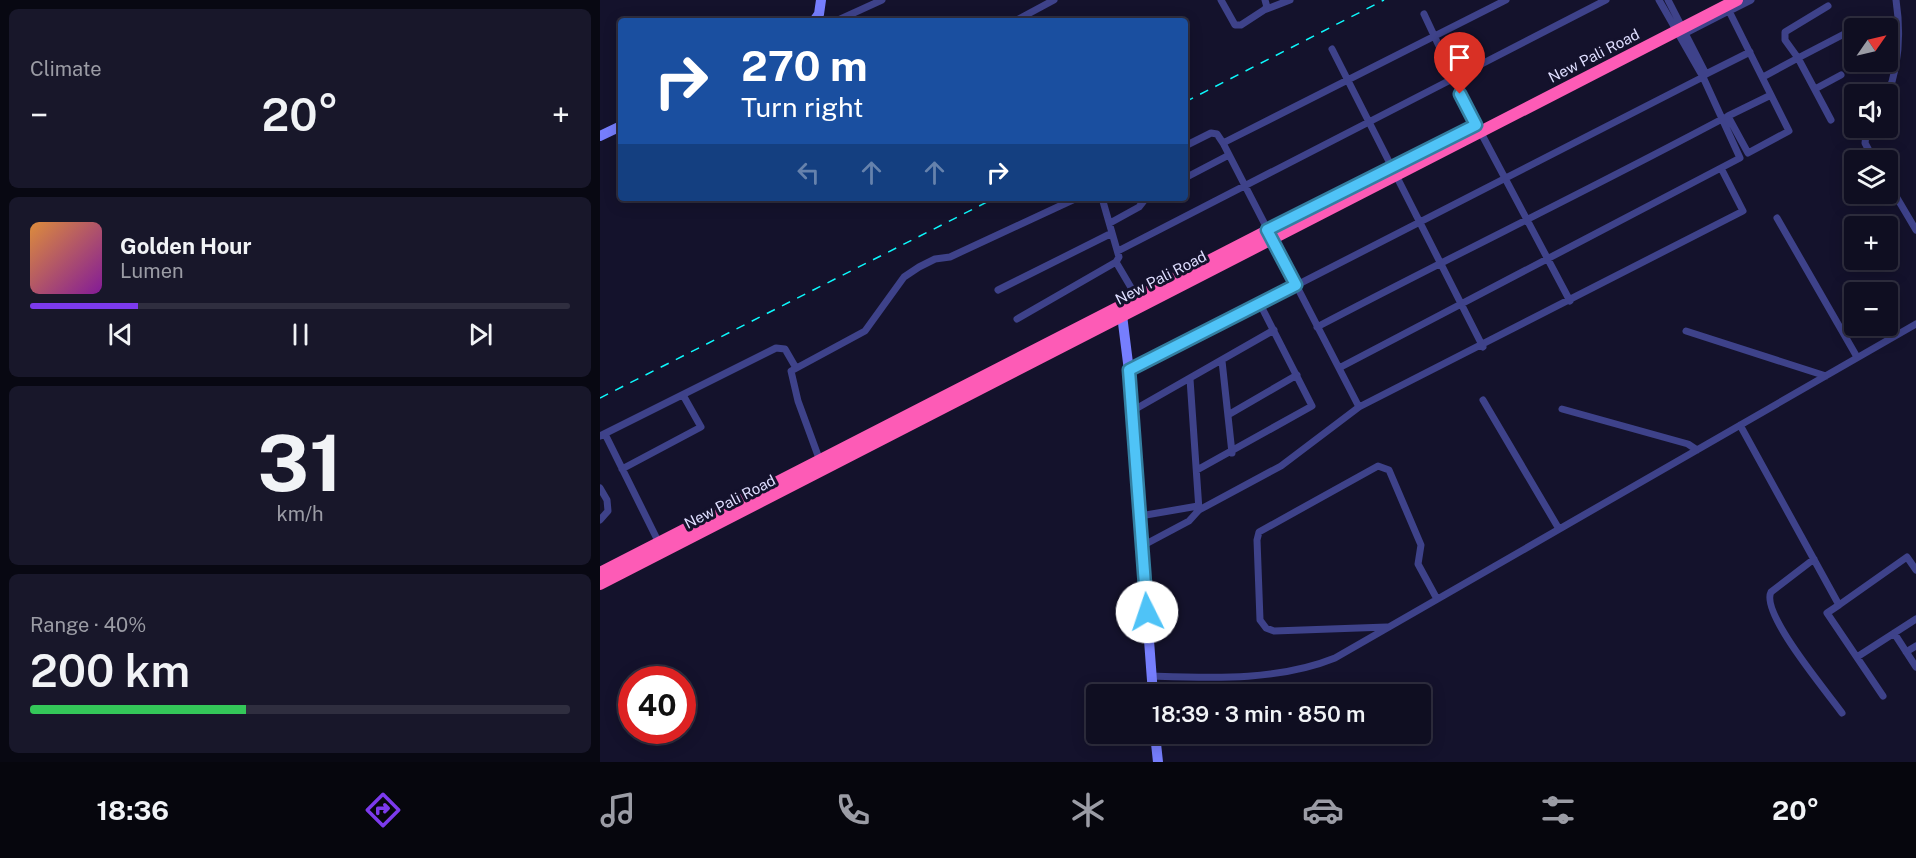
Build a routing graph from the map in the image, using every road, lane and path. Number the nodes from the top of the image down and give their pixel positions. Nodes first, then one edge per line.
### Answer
1 (821, 0) edge
2 (882, 0) edge
3 (1054, 0) edge
4 (1221, 0) edge
5 (1265, 0) edge
6 (1290, 0) edge
7 (1506, 0) edge
8 (1605, 0) edge
9 (1659, 0) edge
10 (1668, 0) edge
11 (1719, 0) edge
12 (1737, 0) edge
13 (1751, 0) edge
14 (1896, 0) edge
15 (1828, 6) dead end
16 (1264, 10) junction
17 (1728, 11) junction
18 (1424, 14) dead end
19 (816, 18) edge
20 (843, 18) edge
21 (1021, 18) edge
22 (1679, 27) junction
23 (1844, 34) edge
24 (1433, 38) junction
25 (1332, 49) dead end
26 (1750, 52) junction
27 (1798, 58) junction
28 (1705, 75) junction
29 (1840, 75) dead end
30 (1763, 77) junction
31 (1452, 79) junction
32 (1348, 80) junction
33 (1892, 84) edge
34 (1815, 89) junction
35 (1772, 95) junction
36 (1726, 117) junction
37 (1831, 120) dead end
38 (1368, 121) junction
39 (618, 127) edge
40 (1478, 128) junction
41 (600, 136) edge
42 (1223, 142) junction
43 (1188, 144) edge
44 (1229, 155) junction
45 (1394, 170) junction
46 (1722, 170) junction
47 (1188, 176) edge
48 (1504, 179) junction
49 (1244, 185) junction
50 (1898, 200) edge
51 (1071, 201) edge
52 (1103, 201) edge
53 (1144, 201) edge
54 (1777, 218) dead end
55 (1528, 221) junction
56 (1110, 222) junction
57 (1420, 222) junction
58 (1916, 230) edge
59 (1112, 233) junction
60 (1269, 234) junction
61 (1118, 251) junction
62 (1547, 260) junction
63 (1116, 262) junction
64 (1440, 263) junction
65 (1296, 285) junction
66 (998, 290) dead end
67 (1136, 296) junction
68 (1570, 301) junction
69 (1260, 304) junction
70 (1462, 305) junction
71 (1122, 315) junction
72 (1017, 319) dead end
73 (1916, 324) edge
74 (1317, 327) junction
75 (1274, 330) junction
76 (1686, 331) dead end
77 (1483, 347) junction
78 (1857, 357) junction
79 (1222, 361) junction
80 (796, 368) junction
81 (1339, 368) junction
82 (1129, 370) junction
83 (1297, 375) junction
84 (1826, 376) junction
85 (1190, 380) junction
86 (683, 395) junction
87 (1483, 400) dead end
88 (1359, 407) junction
89 (1562, 409) dead end
90 (1132, 411) junction
91 (1227, 415) junction
92 (1740, 425) junction
93 (603, 435) edge
94 (1697, 450) junction
95 (1232, 453) junction
96 (820, 461) junction
97 (622, 469) junction
98 (1197, 470) junction
99 (600, 488) edge
100 (1199, 508) junction
101 (1140, 516) junction
102 (600, 519) edge
103 (1559, 529) junction
104 (659, 543) junction
105 (1142, 546) junction
106 (1814, 559) junction
107 (1916, 570) edge
108 (600, 573) edge
109 (600, 584) edge
110 (1437, 599) junction
111 (1839, 605) junction
112 (1916, 619) edge
113 (1389, 627) junction
114 (1894, 633) junction
115 (1916, 646) edge
116 (1906, 652) junction
117 (1857, 657) junction
118 (1916, 667) edge
119 (1152, 676) junction
120 (1152, 684) edge
121 (1883, 696) dead end
122 (1842, 713) dead end
123 (1156, 744) edge
124 (1158, 762) edge

1 - 19 street
2 - 20 street
3 - 21 street
4 - 16 street
5 - 16 street
6 - 16 street
7 - 24 street
8 - 31 street
9 - 22 street
10 - 22 street
11 - 22 highway, New Pali Road
12 - 22 highway, New Pali Road
13 - 17 street
14 - 33 street
15 - 27 street
17 - 22 street
17 - 26 street
18 - 24 street
22 - 28 street
22 - 40 highway, New Pali Road
23 - 27 street
24 - 31 street
24 - 32 street
25 - 32 street
26 - 28 street
26 - 30 street
27 - 30 street
27 - 34 street
28 - 36 street
28 - 48 street
29 - 34 street
30 - 35 street
31 - 38 street
31 - 40 street
32 - 38 street
32 - 42 street
34 - 37 street
35 - 36 street
35 - 36 street
36 - 46 street
36 - 55 street
38 - 45 street
38 - 49 street
39 - 41 street
40 - 45 highway, New Pali Road
40 - 48 street
42 - 43 street
42 - 44 street
44 - 47 street
44 - 49 street
45 - 57 street
45 - 60 highway, New Pali Road
46 - 62 street
46 - 68 street
48 - 55 street
48 - 57 street
49 - 60 street
49 - 61 street
50 - 58 street
51 - 80 street
52 - 56 street
53 - 56 street
54 - 78 street
55 - 62 street
55 - 64 street
56 - 59 street
57 - 64 street
57 - 65 street
59 - 61 street
59 - 66 street
60 - 65 street
60 - 67 highway, New Pali Road
60 - 71 highway, New Pali Road
61 - 63 street
62 - 68 street
62 - 70 street
63 - 67 street
63 - 72 street
64 - 70 street
64 - 74 street
65 - 69 street
65 - 74 street
67 - 96 highway, New Pali Road
68 - 77 street
69 - 75 street
69 - 82 street
70 - 77 street
70 - 81 street
71 - 82 street
71 - 109 highway, New Pali Road
73 - 78 street
74 - 81 street
75 - 79 street
75 - 83 street
76 - 84 street
77 - 88 street
78 - 84 street
79 - 85 street
79 - 91 street
80 - 86 street
80 - 96 street
81 - 88 street
82 - 90 street
83 - 91 street
83 - 95 street
84 - 92 street
85 - 90 street
85 - 98 street
86 - 93 street
86 - 97 street
87 - 103 street
88 - 100 street
89 - 94 street
90 - 101 street
91 - 95 street
92 - 94 street
92 - 106 street
93 - 97 street
94 - 103 street
95 - 98 street
96 - 104 highway, New Pali Road
97 - 104 street
98 - 100 street
99 - 102 street
100 - 101 street
100 - 105 street
101 - 105 street
103 - 110 street
104 - 108 highway, New Pali Road
105 - 119 street
106 - 111 street
106 - 122 street
107 - 111 street
110 - 113 street
110 - 113 street
111 - 117 street
112 - 114 street
113 - 119 street
114 - 116 street
114 - 117 street
115 - 116 street
116 - 118 street
117 - 121 street
119 - 120 street
123 - 124 street

